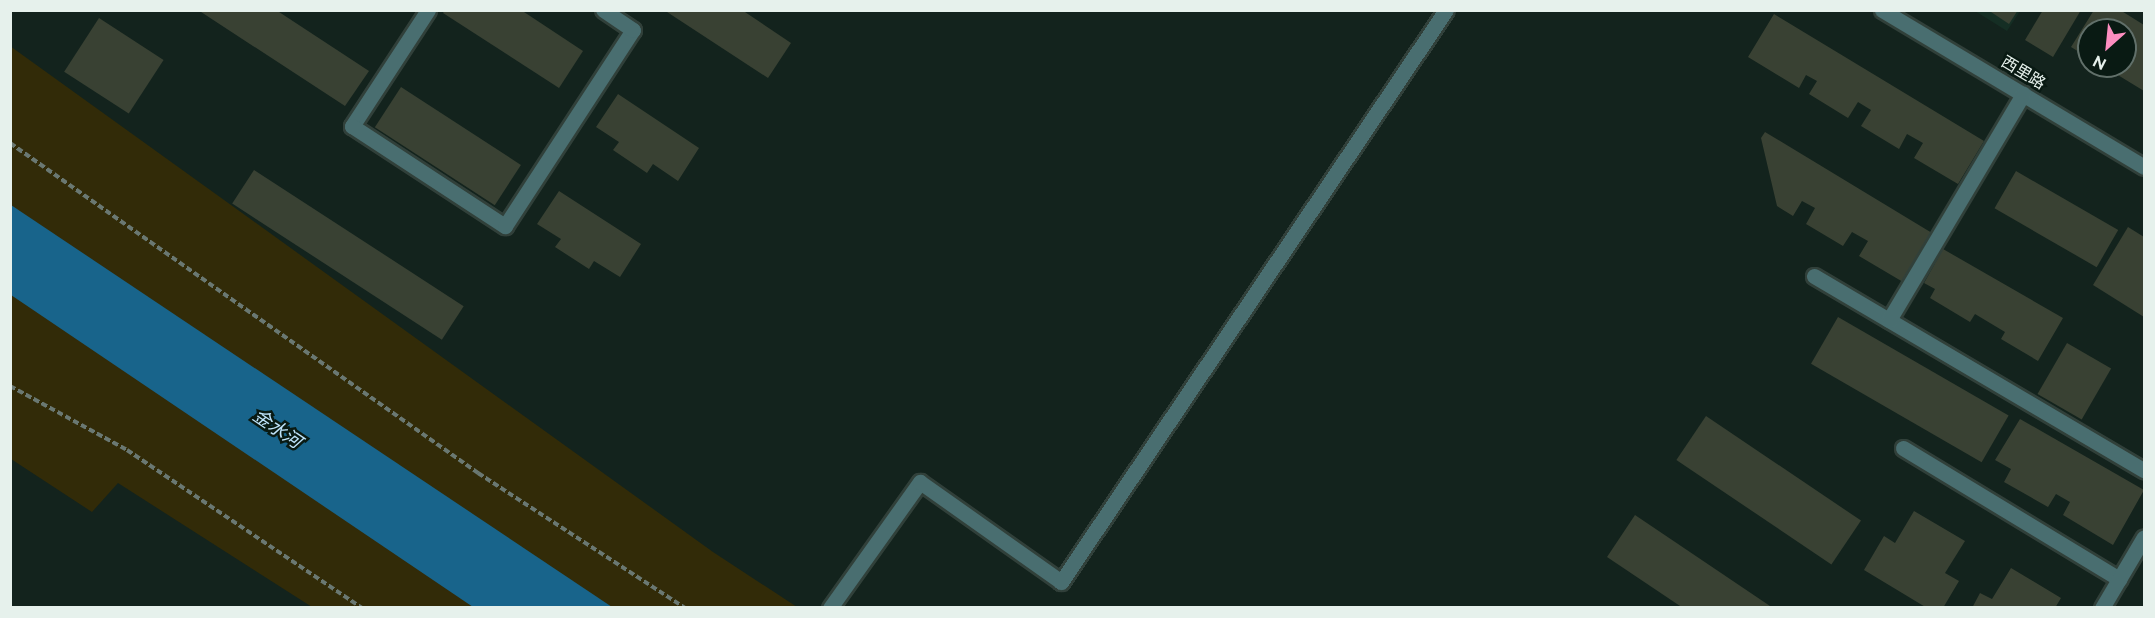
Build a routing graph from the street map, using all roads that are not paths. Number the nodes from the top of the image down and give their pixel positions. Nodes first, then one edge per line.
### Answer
1 (428, 10) edge
2 (603, 10) edge
3 (1446, 10) edge
4 (1882, 10) edge
5 (2023, 94) junction
6 (2145, 167) edge
7 (1814, 276) dead end
8 (1889, 320) junction
9 (1903, 448) dead end
10 (2145, 470) edge
11 (2145, 537) edge
12 (2119, 579) junction
13 (830, 608) edge
14 (2102, 608) edge

1 - 2 street
3 - 13 street
4 - 5 street, 西里路
5 - 6 street, 西里路
5 - 8 street
7 - 8 street
8 - 10 street
9 - 12 street
11 - 12 street
12 - 14 street

